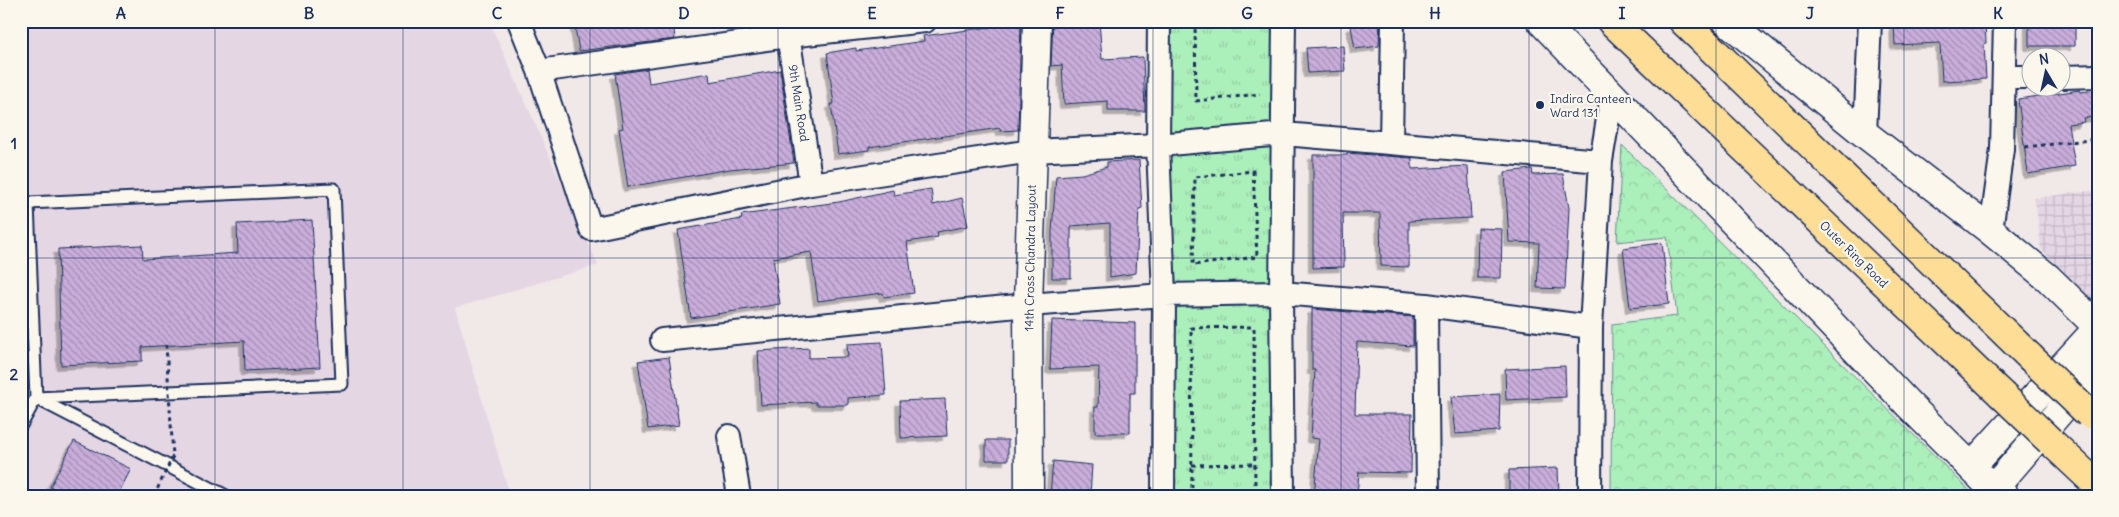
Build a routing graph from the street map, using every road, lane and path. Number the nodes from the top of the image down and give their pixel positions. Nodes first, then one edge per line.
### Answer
1 (519, 21) edge
2 (925, 21) edge
3 (1037, 21) edge
4 (1158, 21) edge
5 (1195, 21) edge
6 (1284, 21) edge
7 (1393, 21) edge
8 (1541, 21) edge
9 (1611, 21) edge
10 (1683, 21) edge
11 (1727, 21) edge
12 (1870, 21) edge
13 (2005, 21) edge
14 (787, 28) edge
15 (1751, 31) edge
16 (539, 71) junction
17 (2072, 76) edge
18 (2098, 76) edge
19 (2004, 77) junction
20 (2022, 77) edge
21 (1261, 84) dead end
22 (1612, 95) junction
23 (1284, 134) junction
24 (1865, 134) junction
25 (2098, 139) edge
26 (1391, 143) junction
27 (1158, 145) junction
28 (2002, 149) junction
29 (1032, 151) junction
30 (1601, 161) junction
31 (1195, 178) joint
32 (812, 184) junction
33 (1991, 231) junction
34 (1282, 293) junction
35 (1164, 295) junction
36 (1028, 305) junction
37 (1426, 305) junction
38 (1591, 327) junction
39 (2098, 327) edge
40 (662, 340) dead end
41 (166, 345) dead end
42 (2098, 368) edge
43 (36, 398) junction
44 (2093, 418) edge
45 (21, 425) edge
46 (729, 436) dead end
47 (1255, 464) junction
48 (1192, 465) junction
49 (1971, 467) junction
50 (2098, 486) edge
51 (1999, 492) edge
52 (154, 496) edge
53 (226, 496) edge
54 (740, 496) edge
55 (1029, 496) edge
56 (1163, 496) edge
57 (1192, 496) edge
58 (1255, 496) edge
59 (1283, 496) edge
60 (1428, 496) edge
61 (1590, 496) edge

1 - 16 street
2 - 14 street
3 - 29 street, 14th Cross Chandra Layout
4 - 27 street
5 - 21 path
6 - 23 street
7 - 26 street
8 - 22 street
9 - 50 highway, Outer Ring Road, bridge
10 - 44 highway, bridge
11 - 15 street
12 - 24 street
13 - 19 street
14 - 16 street
14 - 32 street, 9th Main Road
15 - 24 street
16 - 32 street
17 - 18 street
19 - 20 street
19 - 28 street
22 - 30 street
22 - 49 street
23 - 26 street
23 - 27 street
23 - 34 street
24 - 33 street
25 - 28 path
26 - 30 street
27 - 29 street
27 - 35 street
28 - 33 street
29 - 32 street
29 - 36 street, 14th Cross Chandra Layout
30 - 38 street
31 - 31 path
33 - 39 street
34 - 35 street
34 - 37 street
34 - 59 street
35 - 36 street
35 - 56 street
36 - 40 street
36 - 55 street, 14th Cross Chandra Layout
37 - 38 street
37 - 60 street
38 - 61 street
39 - 49 street
41 - 52 path, bridge
42 - 51 street
43 - 43 lane
43 - 45 lane
43 - 53 lane
46 - 54 street
47 - 48 path
47 - 48 path
47 - 58 path
48 - 57 path
49 - 51 street

